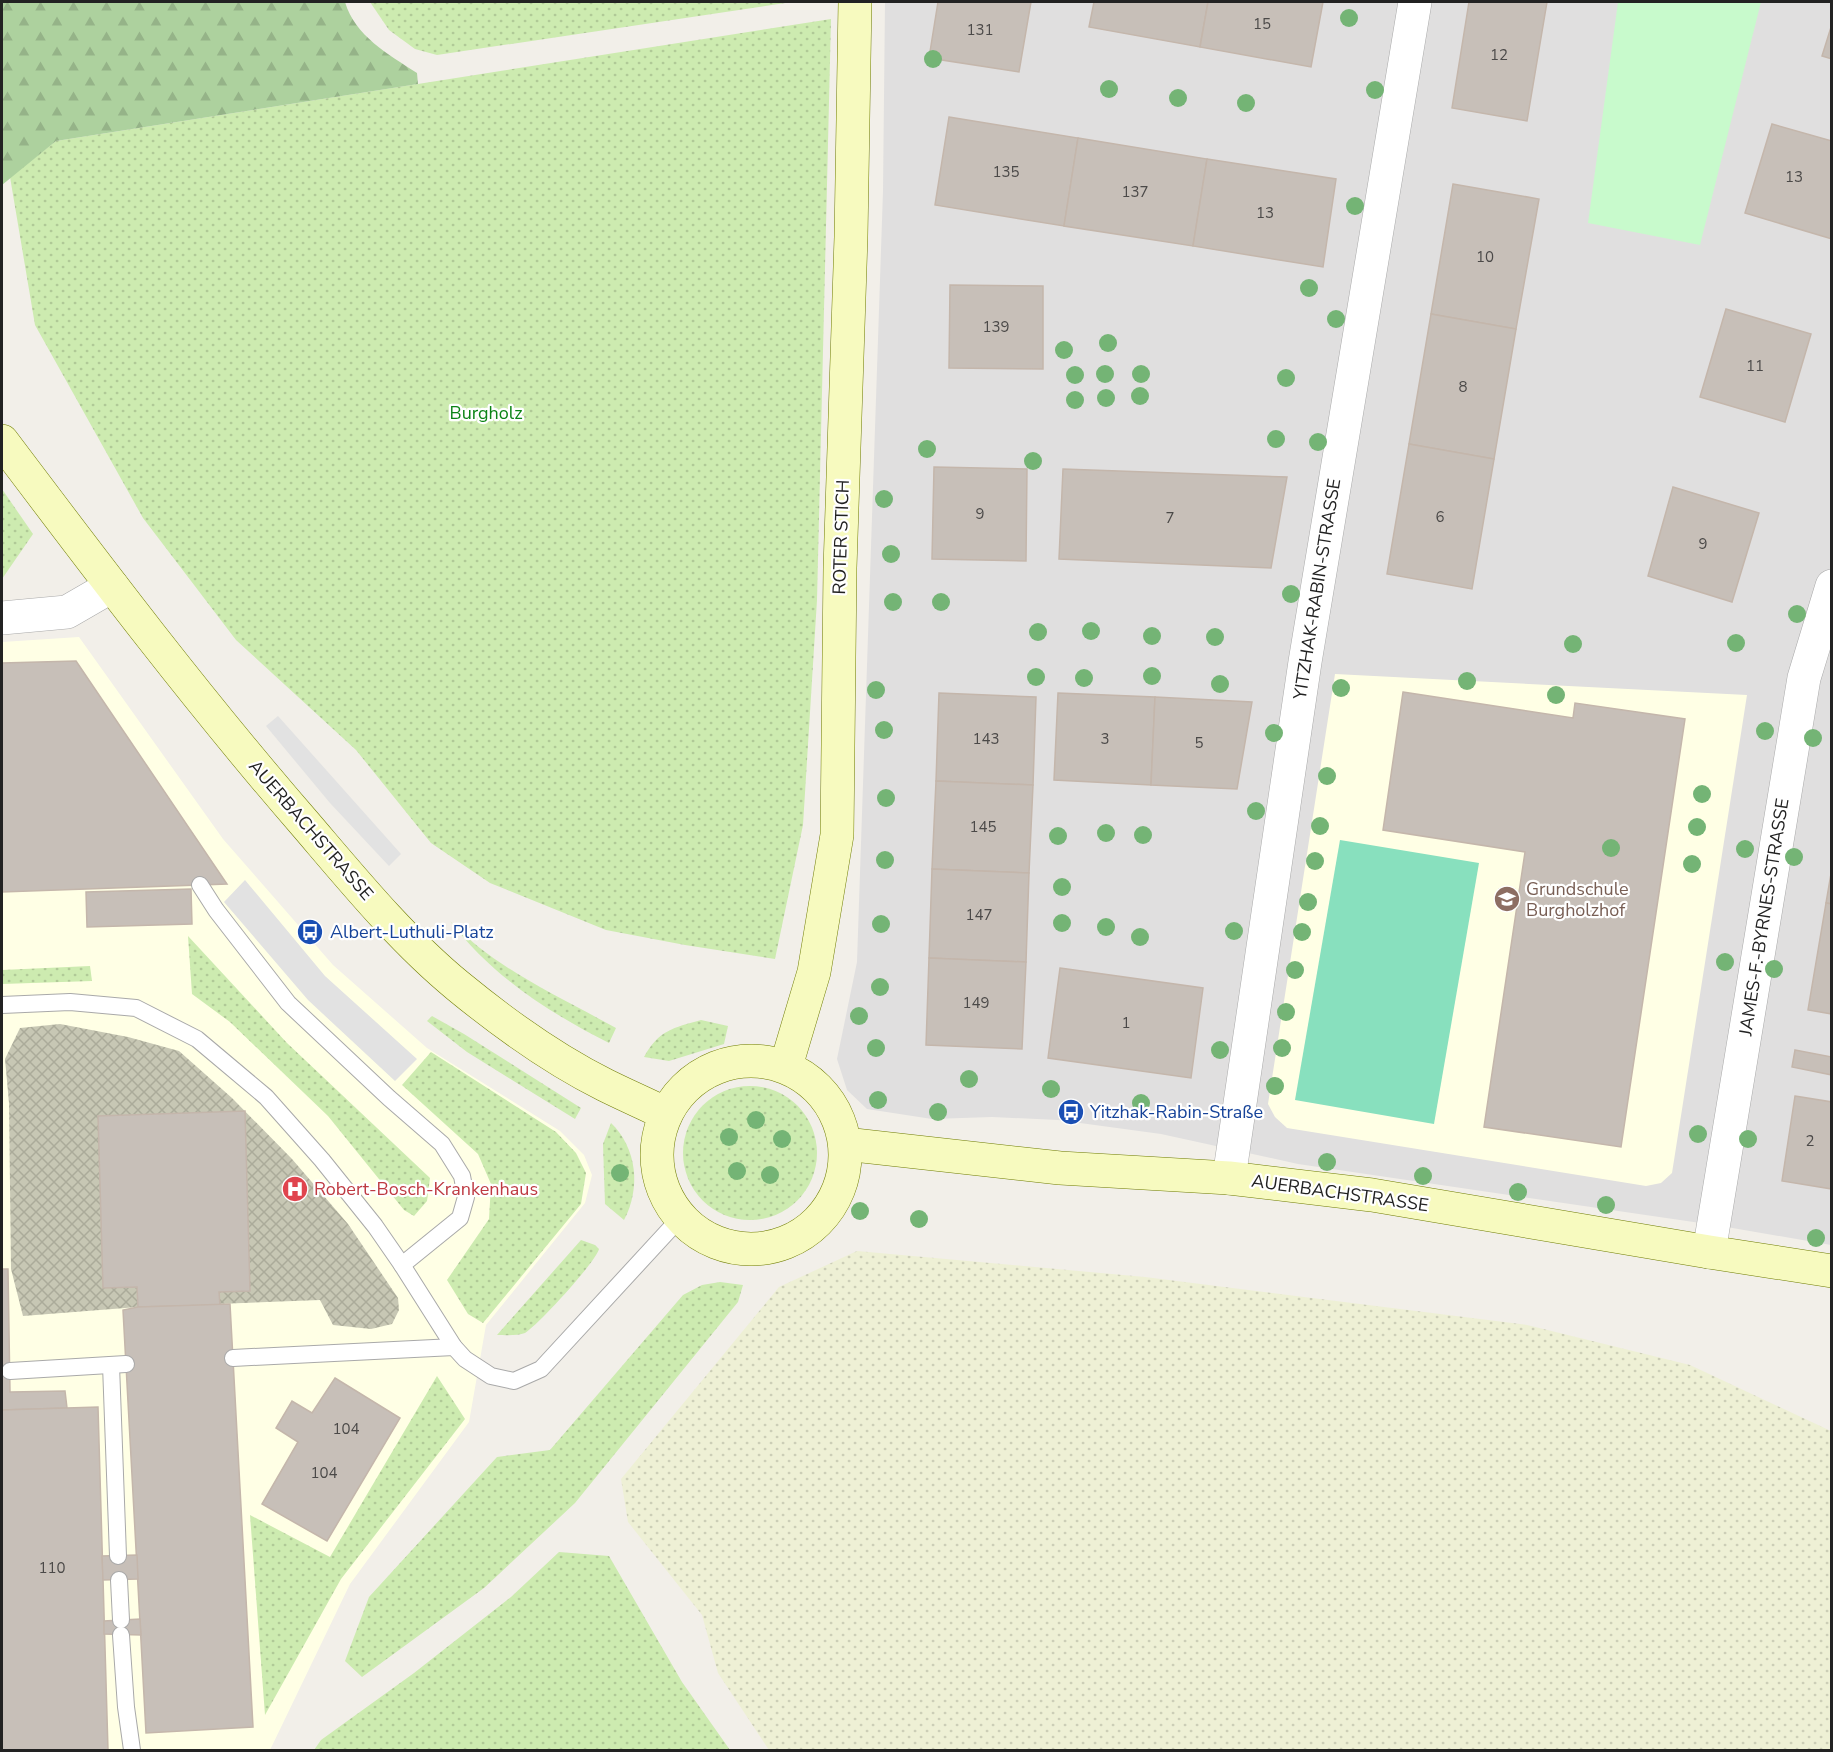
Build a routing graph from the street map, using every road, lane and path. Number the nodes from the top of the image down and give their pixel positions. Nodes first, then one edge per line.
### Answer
1 (855, 2) edge
2 (1415, 2) edge
3 (2, 441) edge
4 (112, 586) junction
5 (1832, 586) edge
6 (2, 618) edge
7 (200, 885) dead end
8 (2, 1005) edge
9 (786, 1066) junction
10 (666, 1114) junction
11 (845, 1144) junction
12 (1229, 1178) junction
13 (681, 1217) junction
14 (1709, 1252) junction
15 (402, 1264) junction
16 (1832, 1271) edge
17 (454, 1347) junction
18 (233, 1358) dead end
19 (9, 1371) dead end
20 (118, 1556) dead end
21 (119, 1580) dead end
22 (132, 1750) edge

1 - 9 main road, ROTER STICH
2 - 12 street, YITZHAK-RABIN-STRASSE
3 - 4 main road, AUERBACHSTRASSE
4 - 6 street
4 - 10 main road, AUERBACHSTRASSE
5 - 14 street, JAMES-F.-BYRNES-STRASSE
7 - 15 lane
8 - 15 lane
9 - 10 main road
9 - 11 main road
10 - 13 main road
11 - 12 main road, AUERBACHSTRASSE
11 - 13 main road
12 - 14 main road, AUERBACHSTRASSE
13 - 17 lane
14 - 16 main road, AUERBACHSTRASSE
15 - 17 lane
17 - 18 lane
19 - 20 lane
21 - 22 lane

